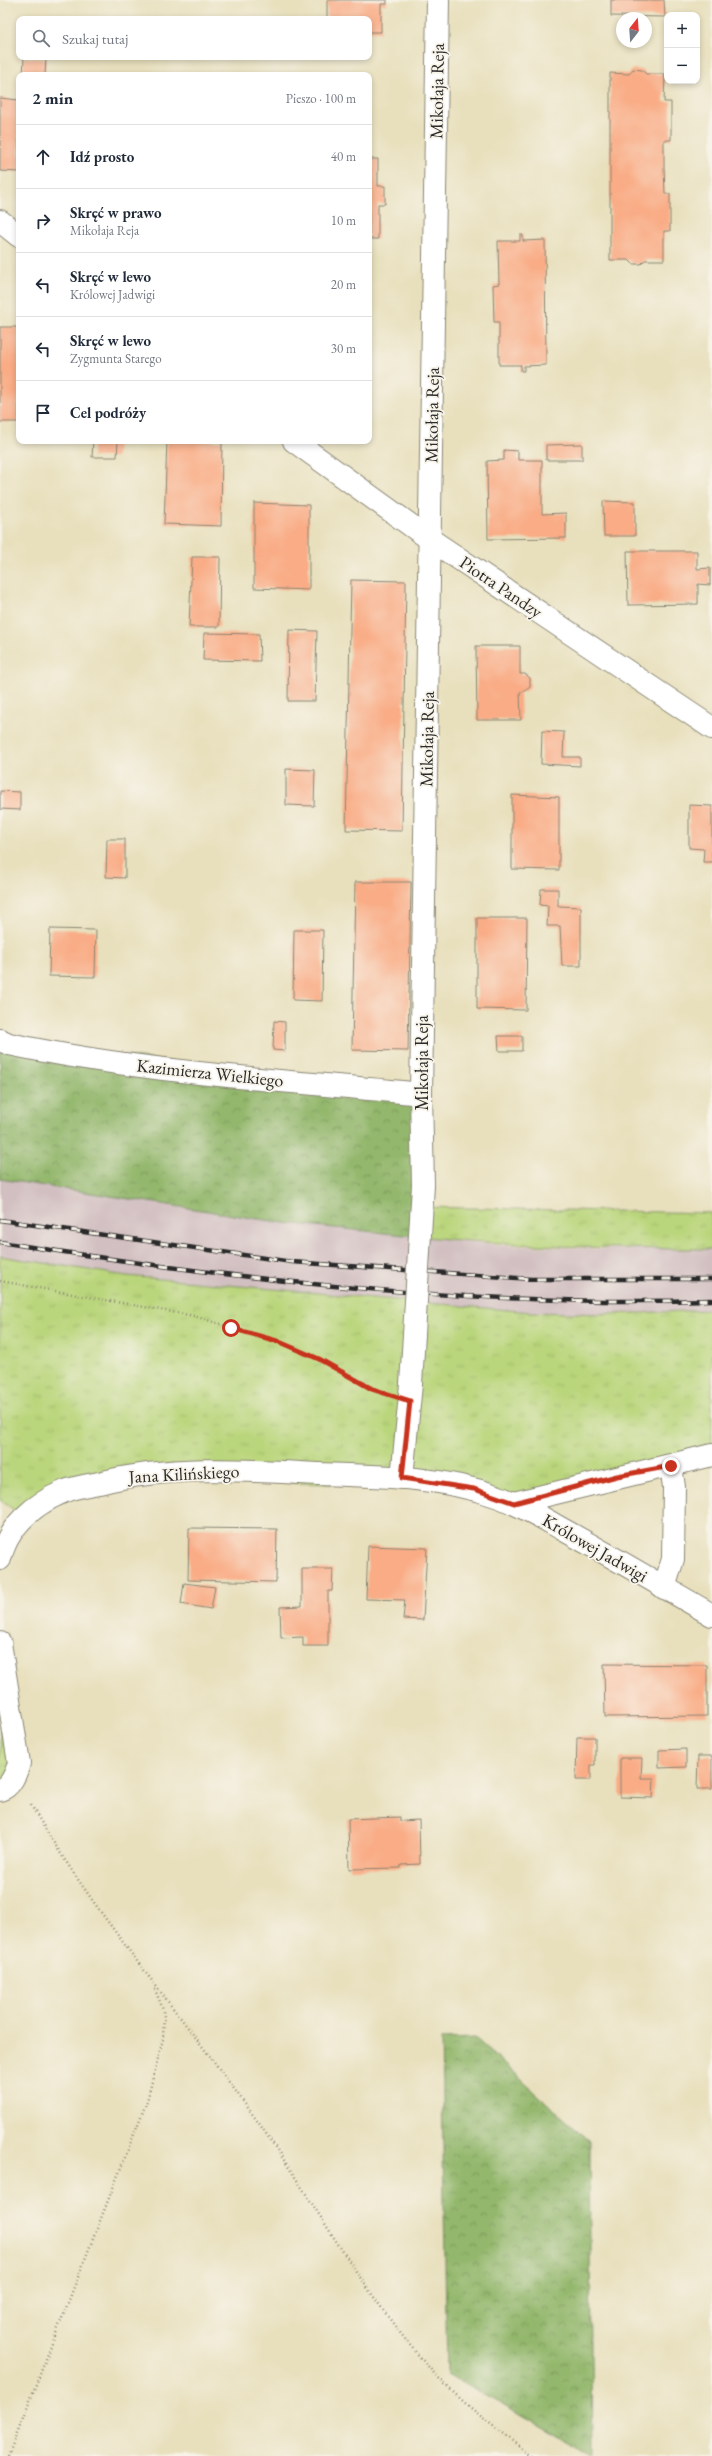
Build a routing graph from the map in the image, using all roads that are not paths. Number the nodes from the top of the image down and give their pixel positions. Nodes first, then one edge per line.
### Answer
1 (438, 0) edge
2 (0, 221) edge
3 (16, 234) edge
4 (298, 444) edge
5 (431, 540) junction
6 (712, 728) edge
7 (0, 1040) edge
8 (421, 1094) junction
9 (712, 1455) edge
10 (671, 1466) junction
11 (402, 1478) junction
12 (514, 1503) junction
13 (0, 1559) edge
14 (664, 1588) junction
15 (712, 1615) edge
16 (0, 1643) edge
17 (7, 1783) edge

1 - 5 street, Mikołaja Reja
2 - 3 street
4 - 5 street, Piotra Pandzy
5 - 6 street, Piotra Pandzy
5 - 8 street, Mikołaja Reja
7 - 8 street, Kazimierza Wielkiego
8 - 11 street, Mikołaja Reja, bridge
9 - 10 street
10 - 12 street
10 - 14 street
11 - 12 street, Królowej Jadwigi
11 - 13 street, Jana Kilińskiego
12 - 14 street, Królowej Jadwigi
14 - 15 street, Królowej Jadwigi
16 - 17 street

